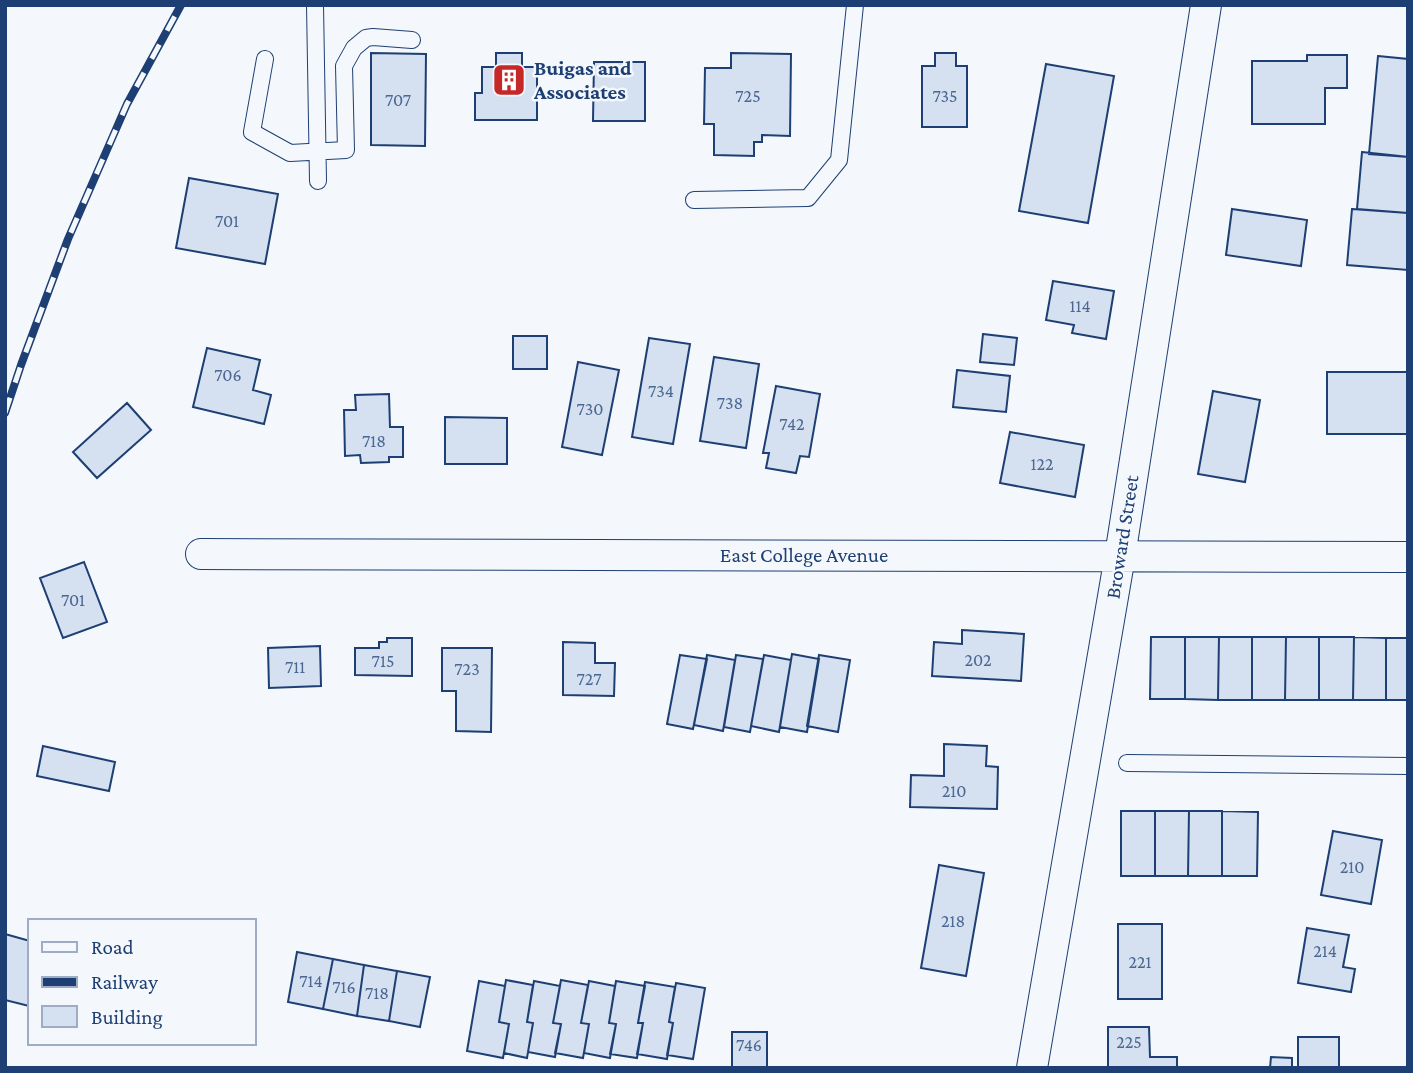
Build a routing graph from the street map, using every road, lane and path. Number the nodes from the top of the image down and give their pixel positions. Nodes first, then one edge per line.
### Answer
1 (315, 5) edge
2 (855, 5) edge
3 (1206, 5) edge
4 (412, 40) dead end
5 (265, 59) dead end
6 (318, 152) junction
7 (318, 181) dead end
8 (694, 200) dead end
9 (201, 554) dead end
10 (1120, 556) junction
11 (1408, 556) edge
12 (1127, 763) dead end
13 (1408, 766) edge
14 (1032, 1068) edge

1 - 6 lane
2 - 8 lane
3 - 10 street, Broward Street
4 - 6 lane
5 - 6 lane
6 - 7 lane
9 - 10 street, East College Avenue
10 - 11 street, East College Avenue
10 - 14 street, Broward Street
12 - 13 lane

